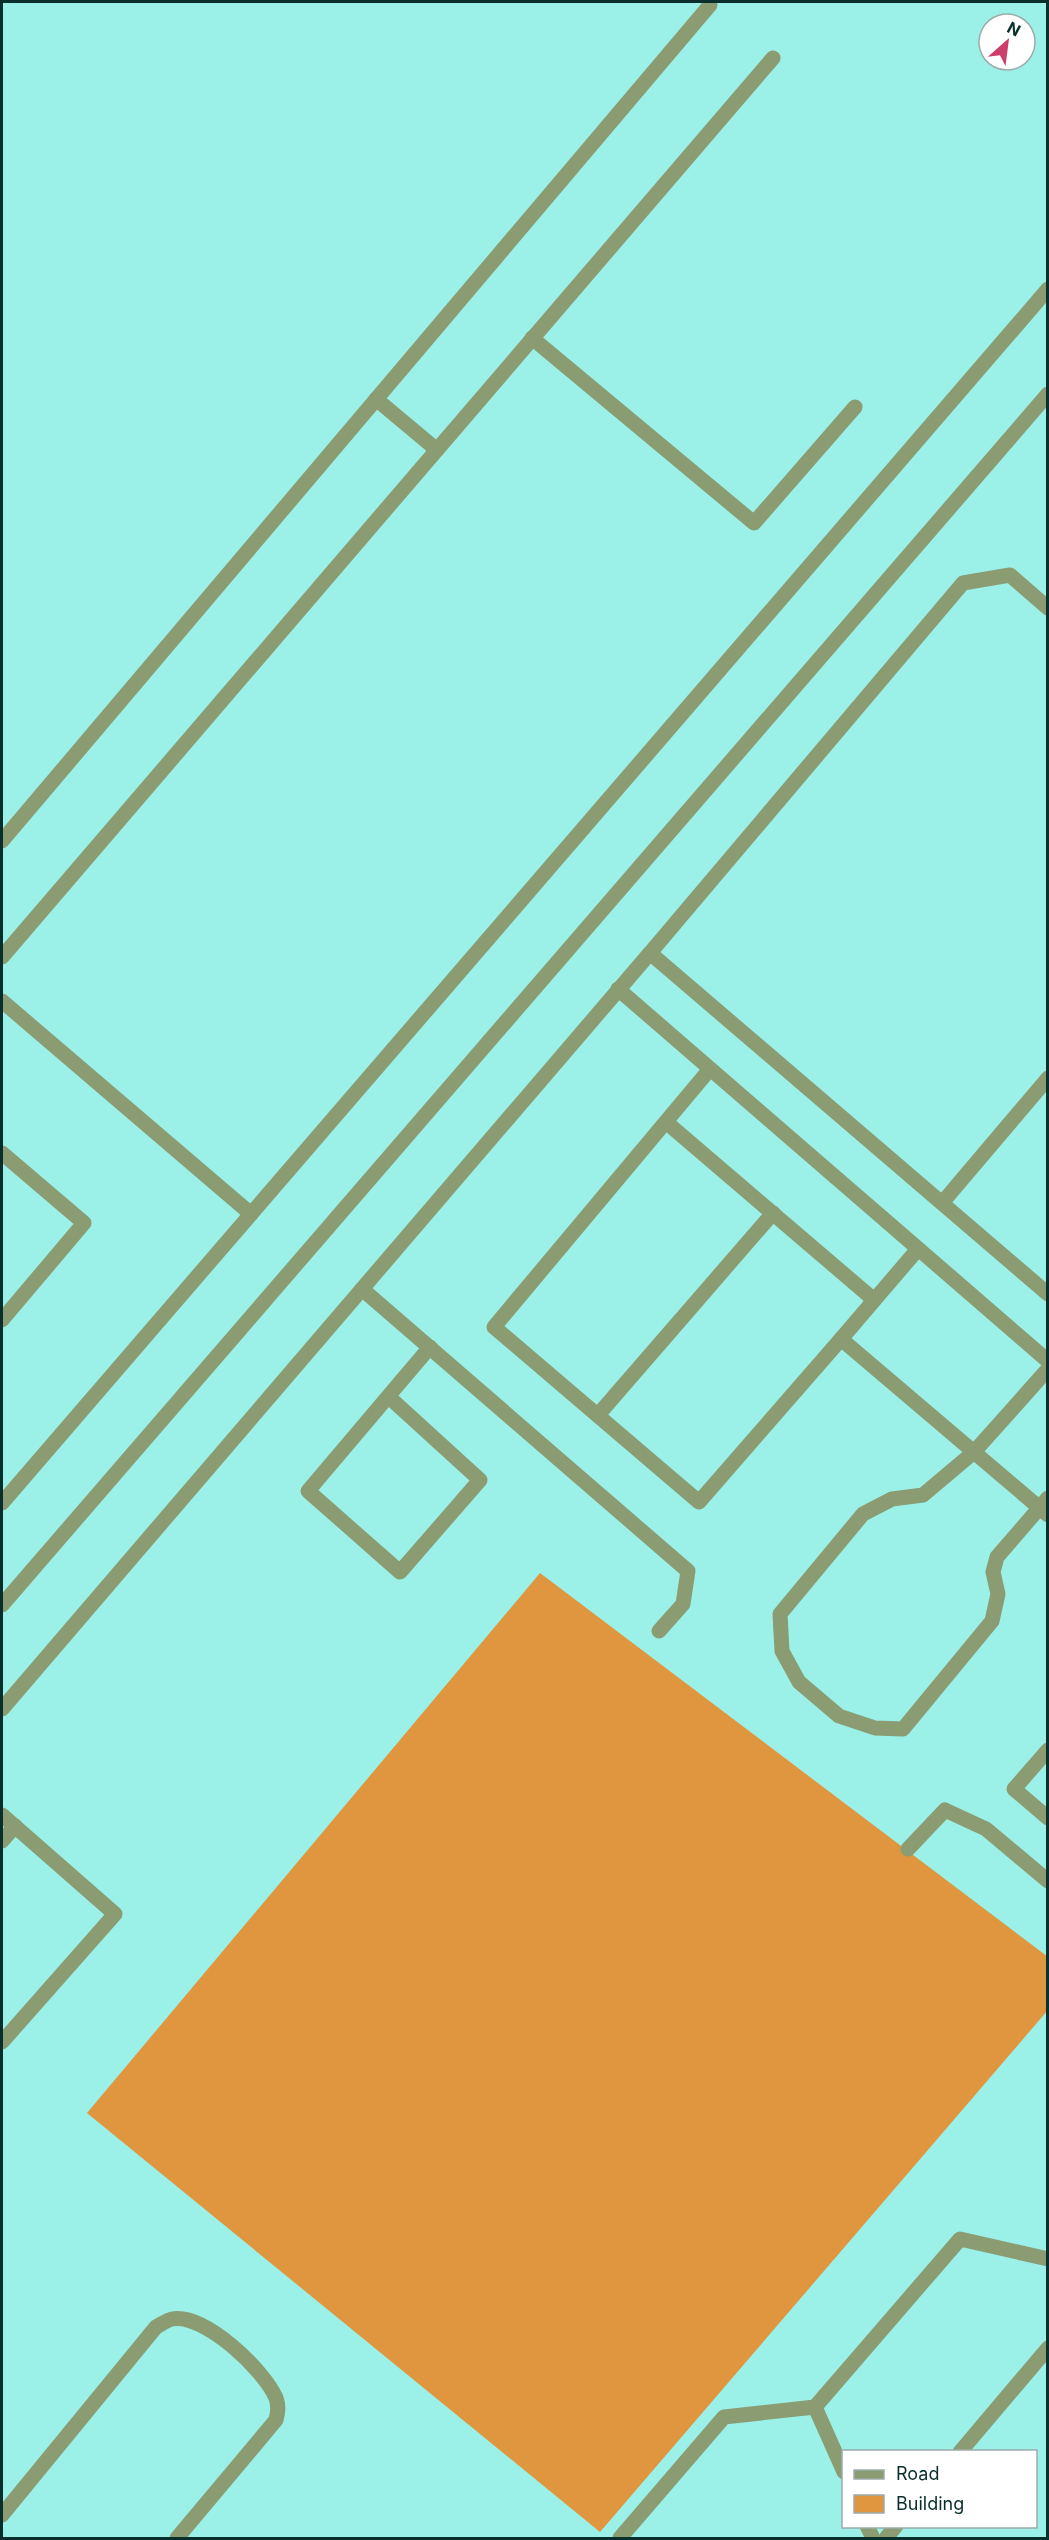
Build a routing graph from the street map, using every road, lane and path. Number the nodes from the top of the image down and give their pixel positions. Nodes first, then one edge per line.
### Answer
1 (710, 4) dead end
2 (773, 58) dead end
3 (1047, 289) edge
4 (532, 338) junction
5 (1047, 394) edge
6 (376, 399) junction
7 (855, 407) dead end
8 (437, 450) junction
9 (1047, 608) edge
10 (2, 841) edge
11 (650, 953) junction
12 (2, 957) edge
13 (618, 989) junction
14 (2, 1001) edge
15 (710, 1069) junction
16 (1047, 1078) edge
17 (666, 1122) junction
18 (2, 1153) edge
19 (942, 1203) junction
20 (773, 1213) junction
21 (250, 1214) junction
22 (918, 1249) junction
23 (362, 1289) junction
24 (1047, 1294) edge
25 (873, 1299) junction
26 (2, 1320) edge
27 (841, 1339) junction
28 (430, 1347) junction
29 (1047, 1361) edge
30 (1047, 1369) edge
31 (390, 1398) dead end
32 (598, 1415) junction
33 (974, 1452) junction
34 (2, 1503) edge
35 (1045, 1507) edge
36 (2, 1605) edge
37 (659, 1631) dead end
38 (2, 1709) edge
39 (1047, 1750) edge
40 (2, 1815) edge
41 (1047, 1818) edge
42 (15, 1826) junction
43 (2, 1841) edge
44 (908, 1849) dead end
45 (1047, 1881) edge
46 (2, 2042) edge
47 (1047, 2259) edge
48 (1047, 2348) edge
49 (815, 2407) junction
50 (961, 2450) edge
51 (842, 2470) edge
52 (2, 2515) edge
53 (177, 2538) edge
54 (620, 2538) edge

1 - 6 street
2 - 4 street
3 - 21 street
4 - 7 street
4 - 8 street
5 - 36 street
6 - 8 street
6 - 10 street
8 - 12 street
9 - 11 street
11 - 13 street
11 - 19 street
13 - 15 street
13 - 23 street
14 - 21 street
15 - 17 street
15 - 22 street
16 - 19 street
17 - 20 street
17 - 32 street
18 - 26 street
19 - 24 street
20 - 25 street
20 - 32 street
21 - 34 street
22 - 25 street
22 - 29 street
23 - 28 street
23 - 38 street
25 - 27 street
27 - 32 street
27 - 33 street
28 - 31 street
28 - 37 street
30 - 33 street
33 - 35 street
33 - 35 street
39 - 41 street
40 - 42 street
42 - 43 street
42 - 46 street
44 - 45 street
47 - 49 street
48 - 50 street
49 - 51 street
49 - 54 street
52 - 53 street

